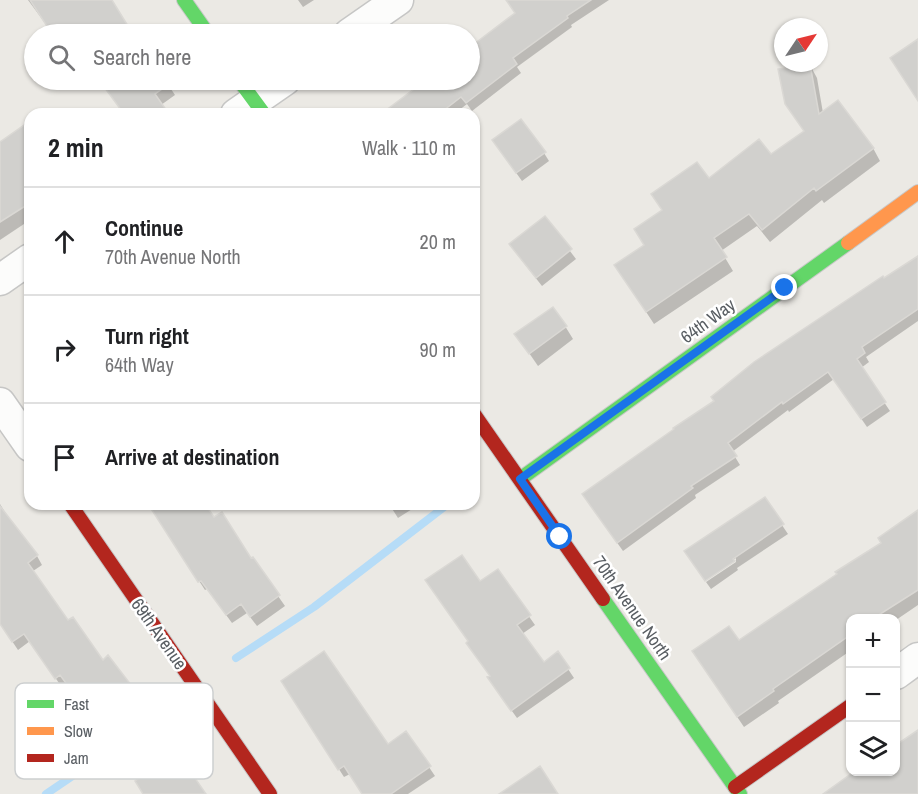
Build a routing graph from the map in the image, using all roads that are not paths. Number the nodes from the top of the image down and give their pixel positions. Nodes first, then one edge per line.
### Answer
1 (184, 0) edge
2 (398, 0) edge
3 (201, 24) edge
4 (363, 24) edge
5 (268, 90) edge
6 (248, 102) edge
7 (918, 192) edge
8 (24, 263) edge
9 (0, 280) edge
10 (0, 403) edge
11 (480, 422) edge
12 (24, 437) edge
13 (520, 479) junction
14 (74, 510) edge
15 (918, 658) edge
16 (900, 671) edge
17 (193, 683) edge
18 (846, 709) edge
19 (213, 711) edge
20 (738, 790) edge
21 (270, 794) edge

1 - 3 street
2 - 4 street
5 - 6 street
7 - 13 street, 64th Way
8 - 9 street
10 - 12 street
11 - 13 street, 70th Avenue North
13 - 20 street, 70th Avenue North
14 - 17 street, 69th Avenue
15 - 16 street
18 - 20 street
19 - 21 street, 69th Avenue

